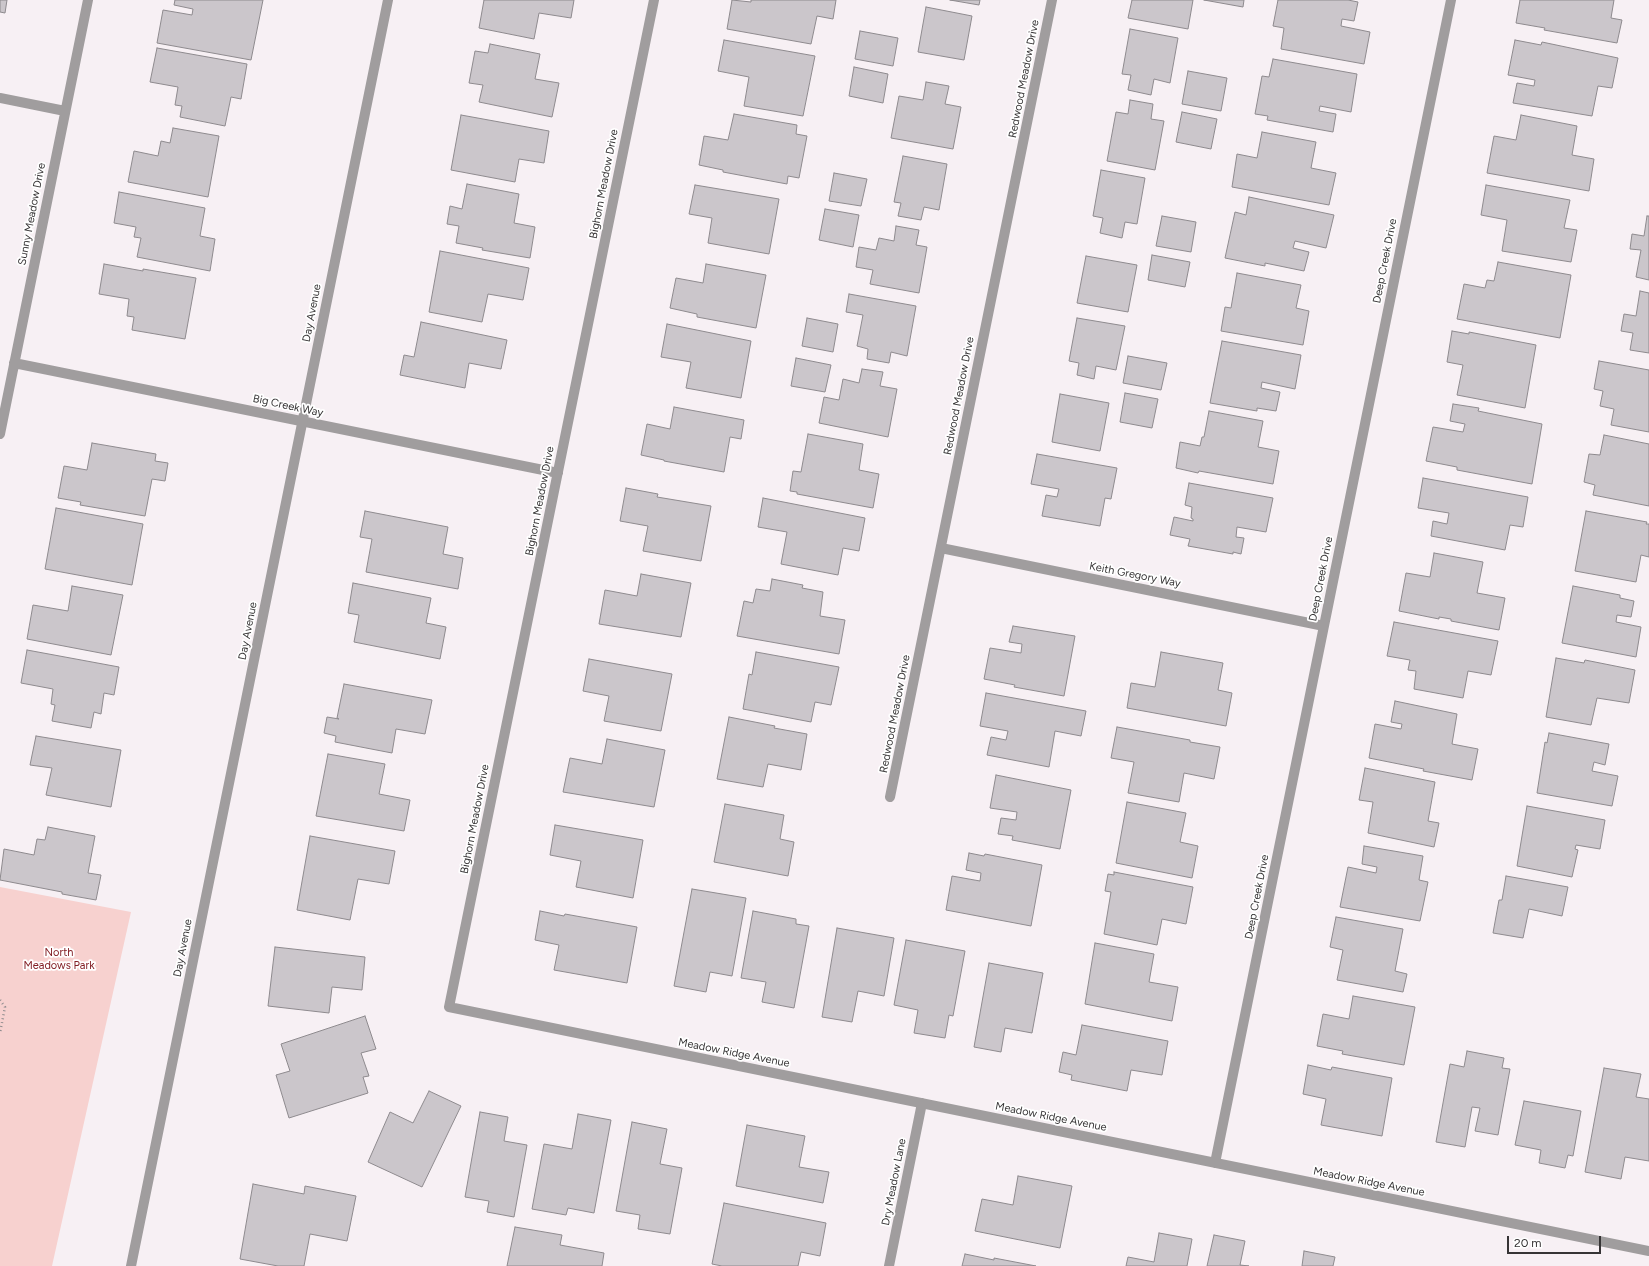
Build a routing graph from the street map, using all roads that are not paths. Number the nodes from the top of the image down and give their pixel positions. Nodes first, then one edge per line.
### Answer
1 (88, 0) edge
2 (388, 0) edge
3 (654, 0) edge
4 (1052, 0) edge
5 (1451, 0) edge
6 (0, 98) edge
7 (65, 111) junction
8 (14, 362) junction
9 (303, 421) junction
10 (0, 434) edge
11 (558, 473) junction
12 (941, 548) junction
13 (1324, 626) junction
14 (890, 797) dead end
15 (449, 1008) joint
16 (922, 1103) junction
17 (1215, 1163) junction
18 (1649, 1251) edge
19 (131, 1266) edge
20 (889, 1266) edge

1 - 7 street, Sunny Meadow Drive
2 - 9 street, Day Avenue
3 - 11 street, Bighorn Meadow Drive
4 - 12 street, Redwood Meadow Drive
5 - 13 street, Deep Creek Drive
6 - 7 street
7 - 8 street, Sunny Meadow Drive
8 - 9 street, Big Creek Way
8 - 10 street, Sunny Meadow Drive
9 - 11 street, Big Creek Way
9 - 19 street, Day Avenue
11 - 15 street, Bighorn Meadow Drive
12 - 13 street, Keith Gregory Way
12 - 14 street, Redwood Meadow Drive
13 - 17 street, Deep Creek Drive
15 - 16 street, Meadow Ridge Avenue
16 - 17 street, Meadow Ridge Avenue
16 - 20 street, Dry Meadow Lane
17 - 18 street, Meadow Ridge Avenue

